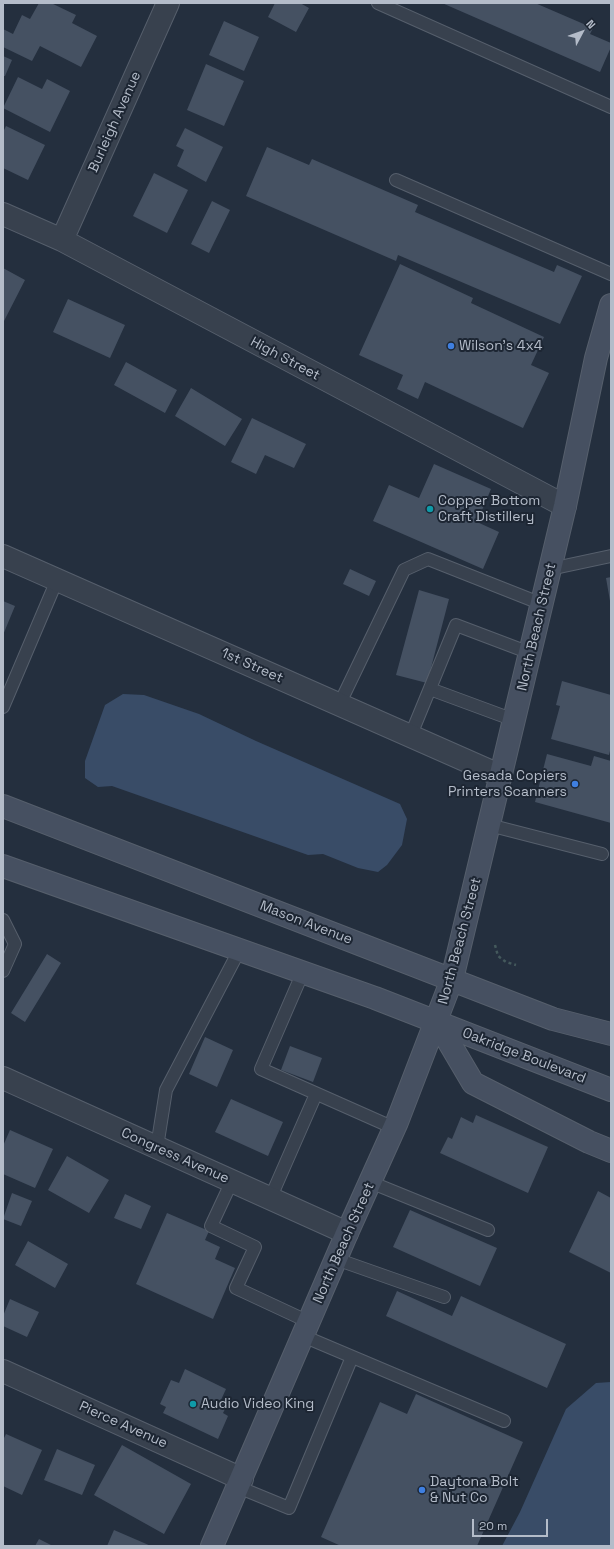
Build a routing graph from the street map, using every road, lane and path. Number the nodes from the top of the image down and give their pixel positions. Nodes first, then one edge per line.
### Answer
1 (168, 3) edge
2 (378, 3) edge
3 (611, 107) edge
4 (396, 180) dead end
5 (3, 214) edge
6 (62, 240) junction
7 (611, 274) edge
8 (611, 305) edge
9 (565, 506) junction
10 (3, 556) edge
11 (611, 556) edge
12 (550, 569) junction
13 (57, 580) junction
14 (542, 604) junction
15 (530, 652) junction
16 (430, 688) junction
17 (339, 705) junction
18 (3, 707) edge
19 (514, 720) junction
20 (410, 737) junction
21 (501, 776) junction
22 (3, 806) edge
23 (489, 824) junction
24 (602, 854) dead end
25 (3, 866) edge
26 (3, 920) edge
27 (495, 945) dead end
28 (240, 949) junction
29 (516, 965) dead end
30 (3, 972) edge
31 (303, 972) junction
32 (452, 979) junction
33 (437, 1022) junction
34 (611, 1034) edge
35 (3, 1078) edge
36 (611, 1090) edge
37 (316, 1094) junction
38 (394, 1128) junction
39 (157, 1148) junction
40 (611, 1151) edge
41 (232, 1181) junction
42 (370, 1182) junction
43 (270, 1198) junction
44 (488, 1230) dead end
45 (347, 1233) junction
46 (336, 1259) junction
47 (444, 1297) dead end
48 (306, 1329) junction
49 (352, 1357) junction
50 (3, 1371) edge
51 (504, 1421) dead end
52 (240, 1483) junction
53 (212, 1546) edge

1 - 6 street, Burleigh Avenue
2 - 3 lane
4 - 7 lane
5 - 6 street, High Street
6 - 9 street, High Street
8 - 9 street, North Beach Street
9 - 12 street, North Beach Street
10 - 13 street, 1st Street
11 - 12 lane
12 - 14 street, North Beach Street
13 - 17 street, 1st Street
13 - 18 lane
14 - 15 street, North Beach Street
14 - 17 lane
15 - 16 lane
15 - 19 street, North Beach Street
16 - 19 lane
16 - 20 lane
17 - 20 street, 1st Street
19 - 21 street, North Beach Street
20 - 21 street, 1st Street
21 - 23 street, North Beach Street
22 - 32 street, Mason Avenue
23 - 24 lane
23 - 32 street, North Beach Street
25 - 28 street
26 - 30 lane
27 - 29 path
28 - 31 street
28 - 39 lane
31 - 33 street
31 - 37 lane
32 - 33 street, North Beach Street
32 - 34 street, Mason Avenue
33 - 36 street, Oakridge Boulevard
33 - 38 street, North Beach Street
33 - 40 street
35 - 39 street, Congress Avenue
37 - 38 lane
37 - 43 lane
38 - 42 street, North Beach Street
39 - 41 street, Congress Avenue
41 - 43 street, Congress Avenue
41 - 48 lane
42 - 44 lane
42 - 45 street, North Beach Street
43 - 45 street, Congress Avenue
45 - 46 street, North Beach Street
46 - 47 lane
46 - 48 street, North Beach Street
48 - 49 lane
48 - 52 street, North Beach Street
49 - 51 lane
49 - 52 lane
50 - 52 street, Pierce Avenue
52 - 53 street, North Beach Street

